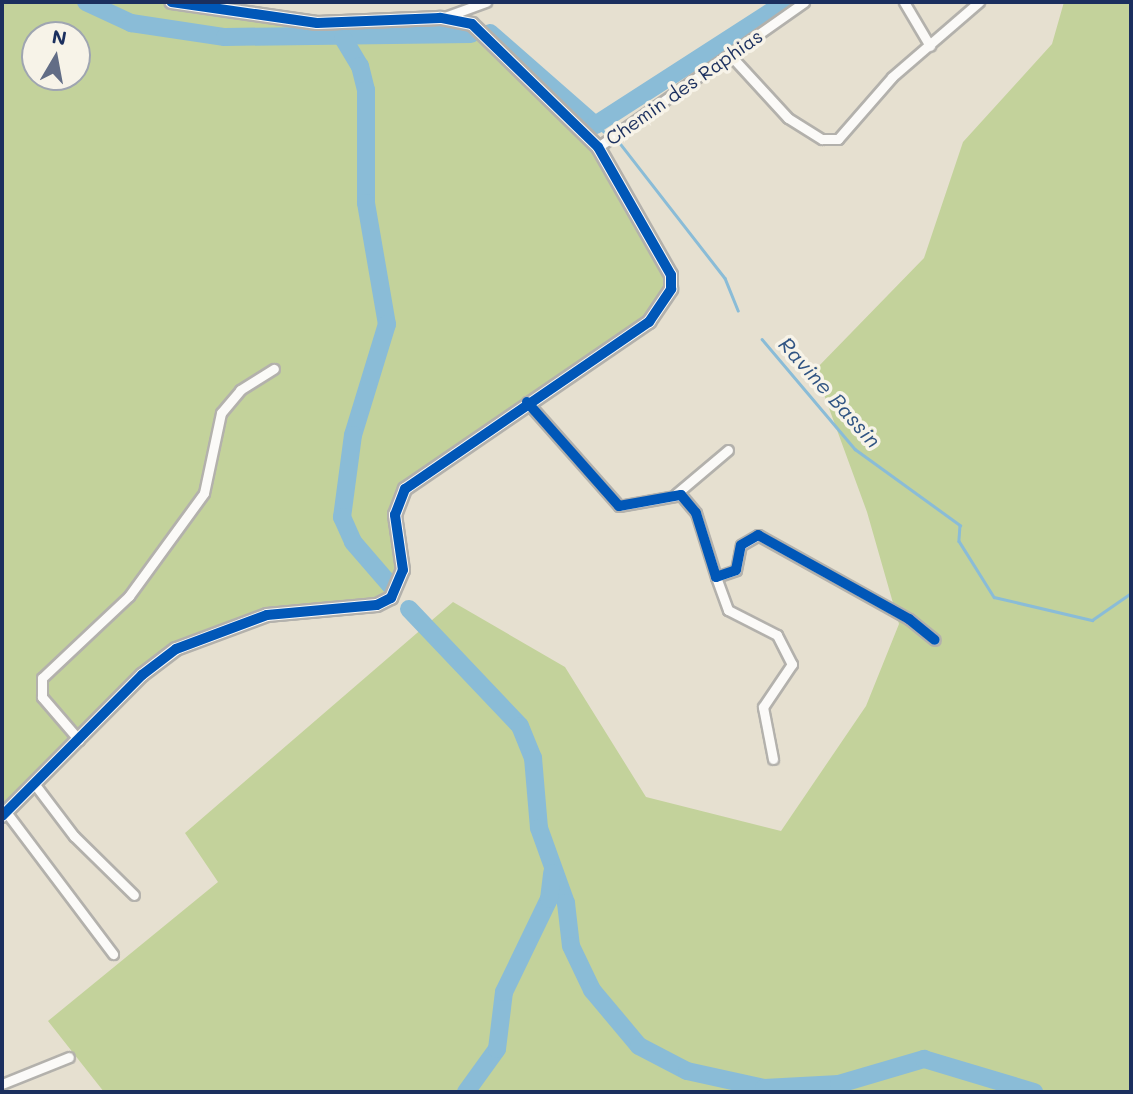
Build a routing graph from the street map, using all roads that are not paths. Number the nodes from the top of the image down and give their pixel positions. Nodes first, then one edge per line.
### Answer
1 (172, 2) edge
2 (486, 2) edge
3 (804, 2) edge
4 (904, 2) edge
5 (979, 2) edge
6 (440, 18) junction
7 (930, 46) junction
8 (731, 56) junction
9 (598, 147) junction
10 (274, 369) dead end
11 (527, 402) junction
12 (728, 450) dead end
13 (676, 494) junction
14 (716, 577) junction
15 (935, 640) dead end
16 (79, 740) junction
17 (773, 759) dead end
18 (36, 786) junction
19 (4, 814) edge
20 (134, 895) dead end
21 (113, 954) dead end
22 (69, 1057) dead end
23 (2, 1084) edge

1 - 6 street
2 - 6 street
3 - 8 street, Chemin des Raphias
4 - 7 street
5 - 7 street
6 - 9 street
7 - 8 street
8 - 9 street, Chemin des Raphias
9 - 11 street
10 - 16 street
11 - 13 street
11 - 16 street
12 - 13 street
13 - 14 street
14 - 15 street
14 - 17 street
16 - 18 street
18 - 19 street
18 - 20 street
19 - 21 street
22 - 23 street

